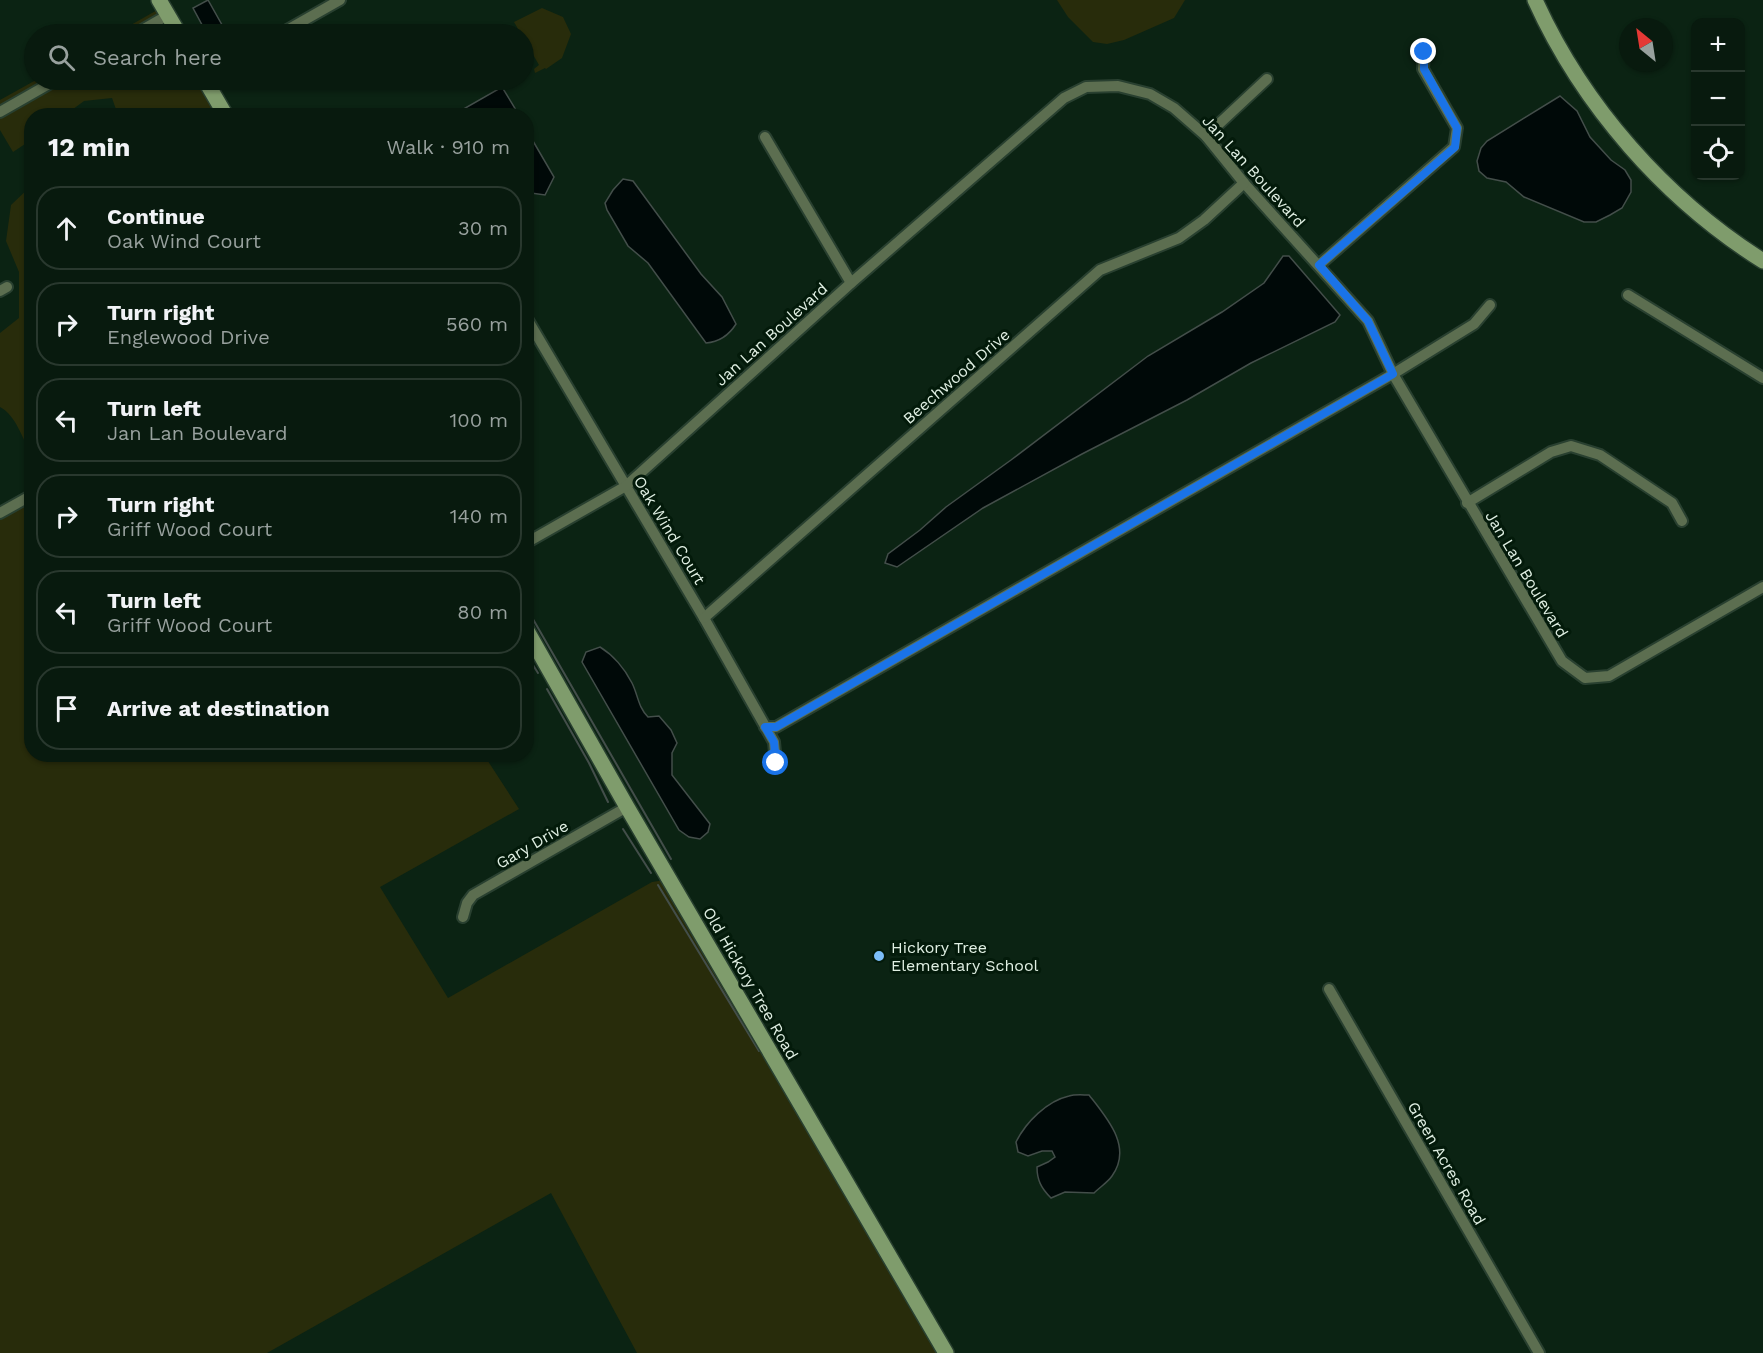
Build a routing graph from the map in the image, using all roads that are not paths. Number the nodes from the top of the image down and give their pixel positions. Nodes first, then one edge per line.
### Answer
1 (159, 0) edge
2 (340, 0) edge
3 (1535, 0) edge
4 (168, 15) junction
5 (152, 24) edge
6 (173, 24) edge
7 (298, 24) edge
8 (1424, 52) dead end
9 (1267, 80) dead end
10 (38, 90) edge
11 (212, 90) edge
12 (222, 108) edge
13 (0, 112) edge
14 (1206, 136) junction
15 (765, 137) dead end
16 (1245, 183) junction
17 (1763, 261) edge
18 (1319, 265) junction
19 (851, 283) junction
20 (1628, 295) dead end
21 (1490, 305) dead end
22 (534, 330) edge
23 (1393, 374) junction
24 (1763, 378) edge
25 (626, 486) junction
26 (24, 500) edge
27 (1467, 503) junction
28 (0, 513) edge
29 (1682, 520) dead end
30 (534, 538) edge
31 (1763, 587) edge
32 (705, 618) junction
33 (534, 643) edge
34 (765, 727) junction
35 (776, 763) dead end
36 (627, 807) junction
37 (463, 917) dead end
38 (1329, 989) dead end
39 (946, 1353) edge
40 (1539, 1353) edge

1 - 4 street
2 - 7 street
3 - 17 street
4 - 5 street
4 - 6 street
8 - 18 street
9 - 14 street
10 - 13 street
11 - 12 street
14 - 16 street, Jan Lan Boulevard
14 - 19 street, Jan Lan Boulevard
15 - 19 street
16 - 18 street, Jan Lan Boulevard
16 - 32 street, Beechwood Drive
18 - 23 street, Jan Lan Boulevard
19 - 25 street, Jan Lan Boulevard
20 - 24 street
21 - 23 street
22 - 25 street, Oak Wind Court
23 - 27 street, Jan Lan Boulevard
23 - 34 street
25 - 30 street, Jan Lan Boulevard
25 - 32 street, Oak Wind Court
26 - 28 street
27 - 29 street
27 - 31 street, Jan Lan Boulevard
32 - 34 street, Oak Wind Court
33 - 36 street, Old Hickory Tree Road
34 - 35 street, Oak Wind Court
36 - 37 street, Gary Drive
36 - 39 street, Old Hickory Tree Road
38 - 40 street, Green Acres Road

